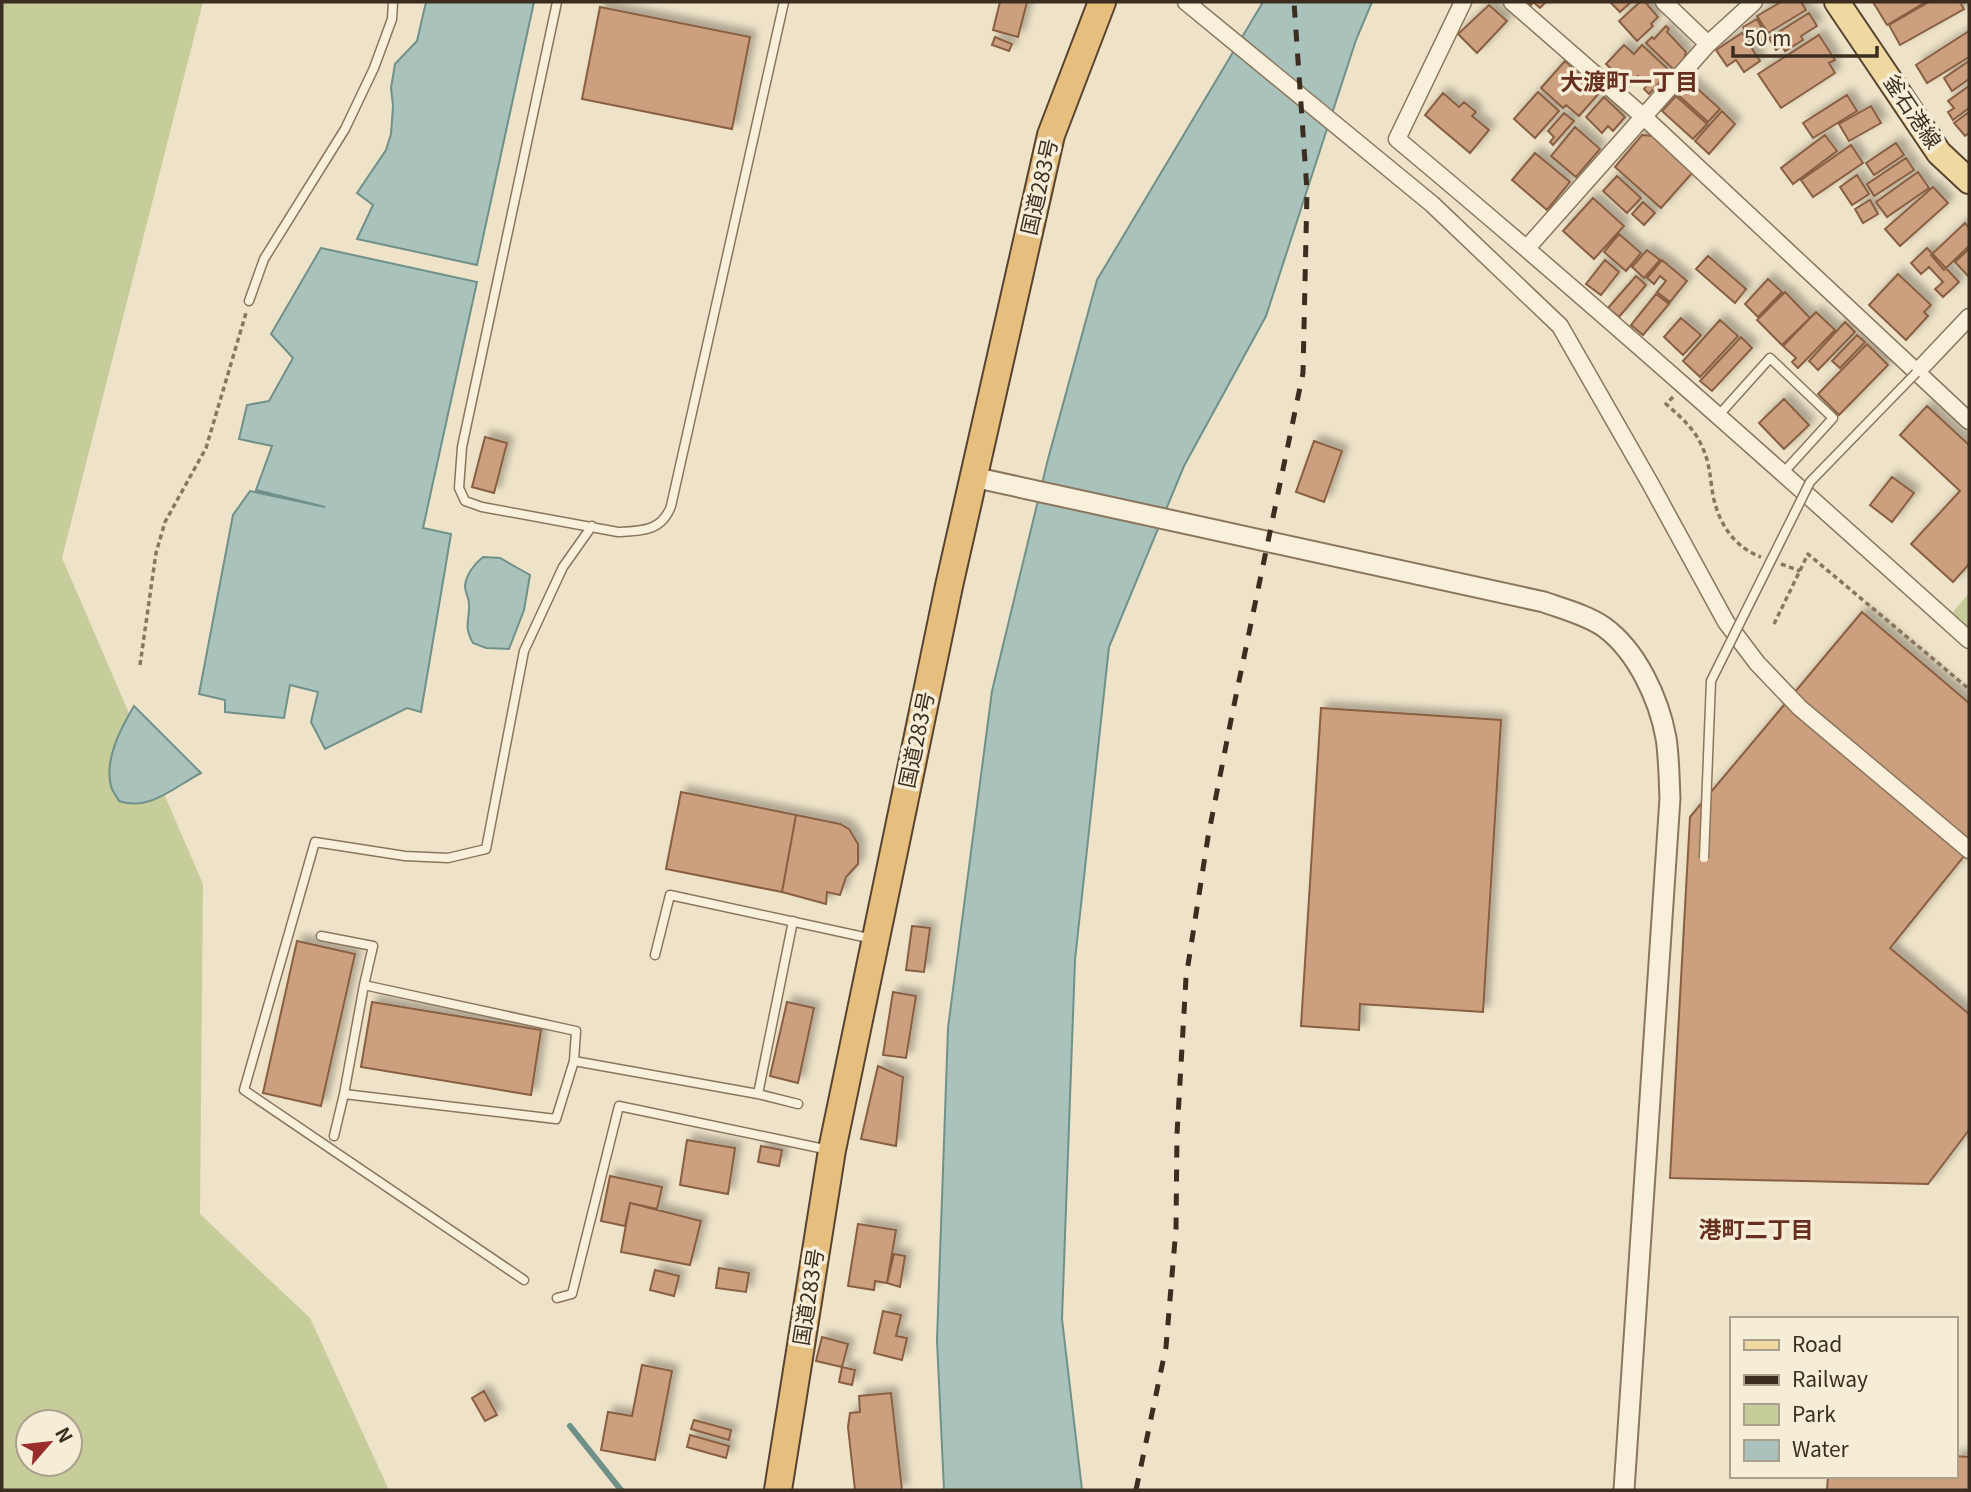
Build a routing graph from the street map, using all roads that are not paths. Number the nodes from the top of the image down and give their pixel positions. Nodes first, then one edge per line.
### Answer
1 (393, 2) edge
2 (557, 2) edge
3 (784, 2) edge
4 (1102, 2) edge
5 (1186, 2) edge
6 (1463, 2) edge
7 (1512, 2) edge
8 (1664, 2) edge
9 (1754, 2) edge
10 (1837, 2) edge
11 (1708, 44) junction
12 (1645, 118) junction
13 (1969, 181) edge
14 (1527, 248) junction
15 (249, 301) road end
16 (1969, 317) edge
17 (1916, 373) junction
18 (1718, 416) junction
19 (1969, 421) edge
20 (1783, 473) junction
21 (973, 477) junction
22 (592, 526) junction
23 (1969, 640) edge
24 (1969, 849) edge
25 (1703, 858) dead end
26 (793, 921) junction
27 (321, 936) dead end
28 (876, 939) junction
29 (655, 955) dead end
30 (364, 985) junction
31 (574, 1061) junction
32 (344, 1094) junction
33 (758, 1094) junction
34 (798, 1104) dead end
35 (334, 1136) dead end
36 (832, 1150) junction
37 (524, 1280) dead end
38 (557, 1298) dead end
39 (778, 1490) edge
40 (1624, 1490) edge

1 - 15 lane
2 - 22 lane
3 - 22 lane
4 - 21 highway, 国道283号
5 - 24 street
6 - 14 street
7 - 12 street
8 - 11 street
9 - 11 street
10 - 13 main road, 釜石港線
11 - 12 street
12 - 14 street
12 - 17 street
14 - 18 street
16 - 17 street
17 - 19 street
17 - 25 lane, bridge
18 - 20 street
18 - 20 lane
20 - 23 street
21 - 28 highway, 国道283号
21 - 40 street
22 - 37 lane
26 - 28 lane
26 - 29 lane
26 - 33 lane
27 - 30 lane
28 - 36 highway, 国道283号
30 - 31 lane
30 - 32 lane
31 - 32 lane
31 - 33 lane
32 - 35 lane
33 - 34 lane
36 - 38 lane
36 - 39 highway, 国道283号

